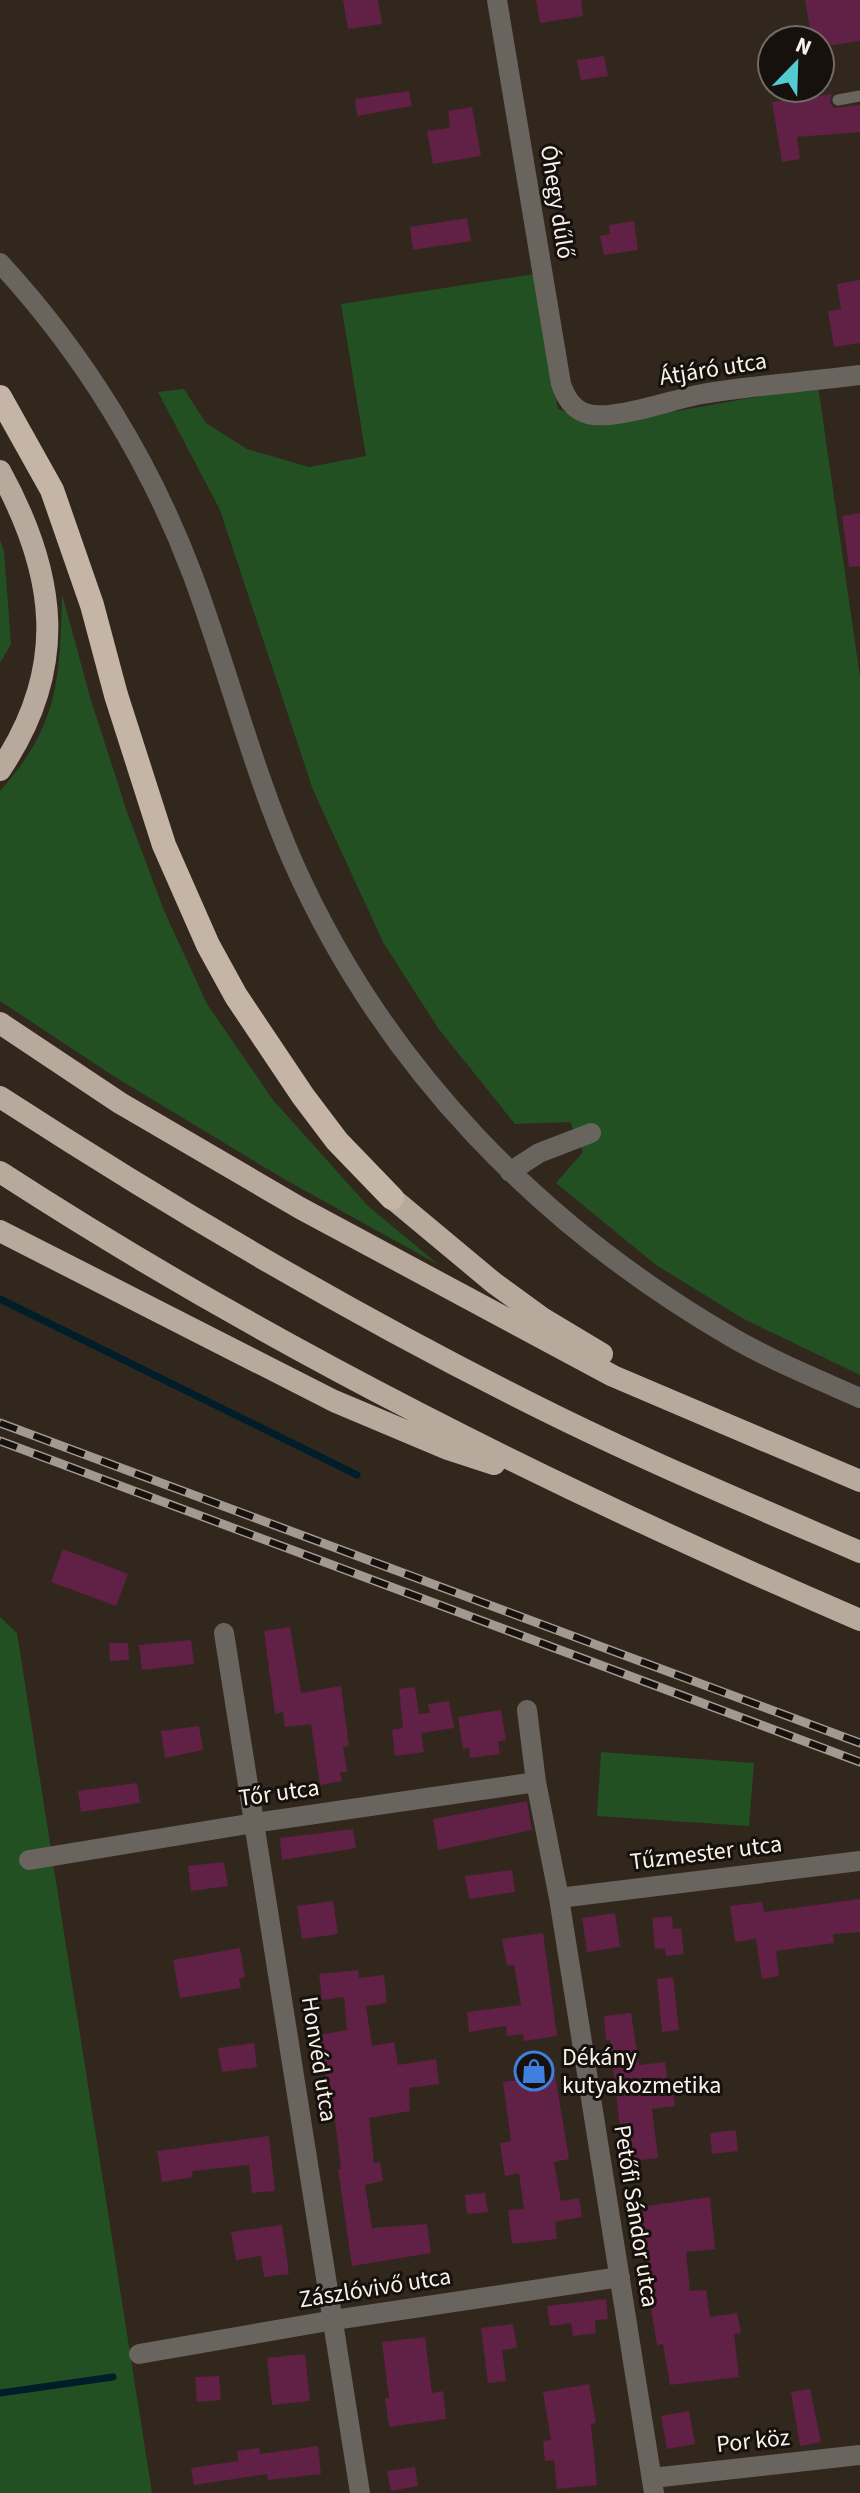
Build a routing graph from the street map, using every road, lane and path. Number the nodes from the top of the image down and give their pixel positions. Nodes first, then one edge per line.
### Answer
1 (497, 0) edge
2 (860, 96) edge
3 (838, 100) dead end
4 (0, 263) edge
5 (860, 375) edge
6 (0, 397) edge
7 (577, 409) joint
8 (0, 471) edge
9 (0, 770) edge
10 (0, 1023) edge
11 (0, 1097) edge
12 (591, 1133) dead end
13 (0, 1172) edge
14 (510, 1172) junction
15 (392, 1198) joint
16 (0, 1231) edge
17 (860, 1398) edge
18 (728, 1426) junction
19 (860, 1481) edge
20 (557, 1483) junction
21 (860, 1552) edge
22 (860, 1620) edge
23 (224, 1633) dead end
24 (527, 1710) dead end
25 (536, 1782) junction
26 (254, 1823) junction
27 (29, 1860) dead end
28 (860, 1861) edge
29 (559, 1898) junction
30 (620, 2277) junction
31 (334, 2320) junction
32 (139, 2354) dead end
33 (860, 2455) edge
34 (653, 2485) edge
35 (360, 2493) edge

1 - 7 street, Óhegy dűlő
2 - 3 lane
4 - 14 street
5 - 7 street, Átjáró utca
6 - 15 highway
8 - 9 highway
10 - 18 highway
11 - 21 highway
12 - 14 street
13 - 20 highway
14 - 17 street
15 - 18 highway
16 - 20 highway
18 - 19 highway
20 - 22 highway
23 - 26 street, Honvéd utca
24 - 25 street, Petőfi Sándor utca
25 - 26 street, Tőr utca
25 - 29 street, Petőfi Sándor utca
26 - 27 street, Tőr utca
26 - 31 street, Honvéd utca
28 - 29 street, Tűzmester utca
29 - 30 street, Petőfi Sándor utca
30 - 31 street, Zászlóvivő utca
30 - 34 street, Petőfi Sándor utca
31 - 32 street, Zászlóvivő utca
31 - 35 street, Honvéd utca
33 - 34 street, Por köz

